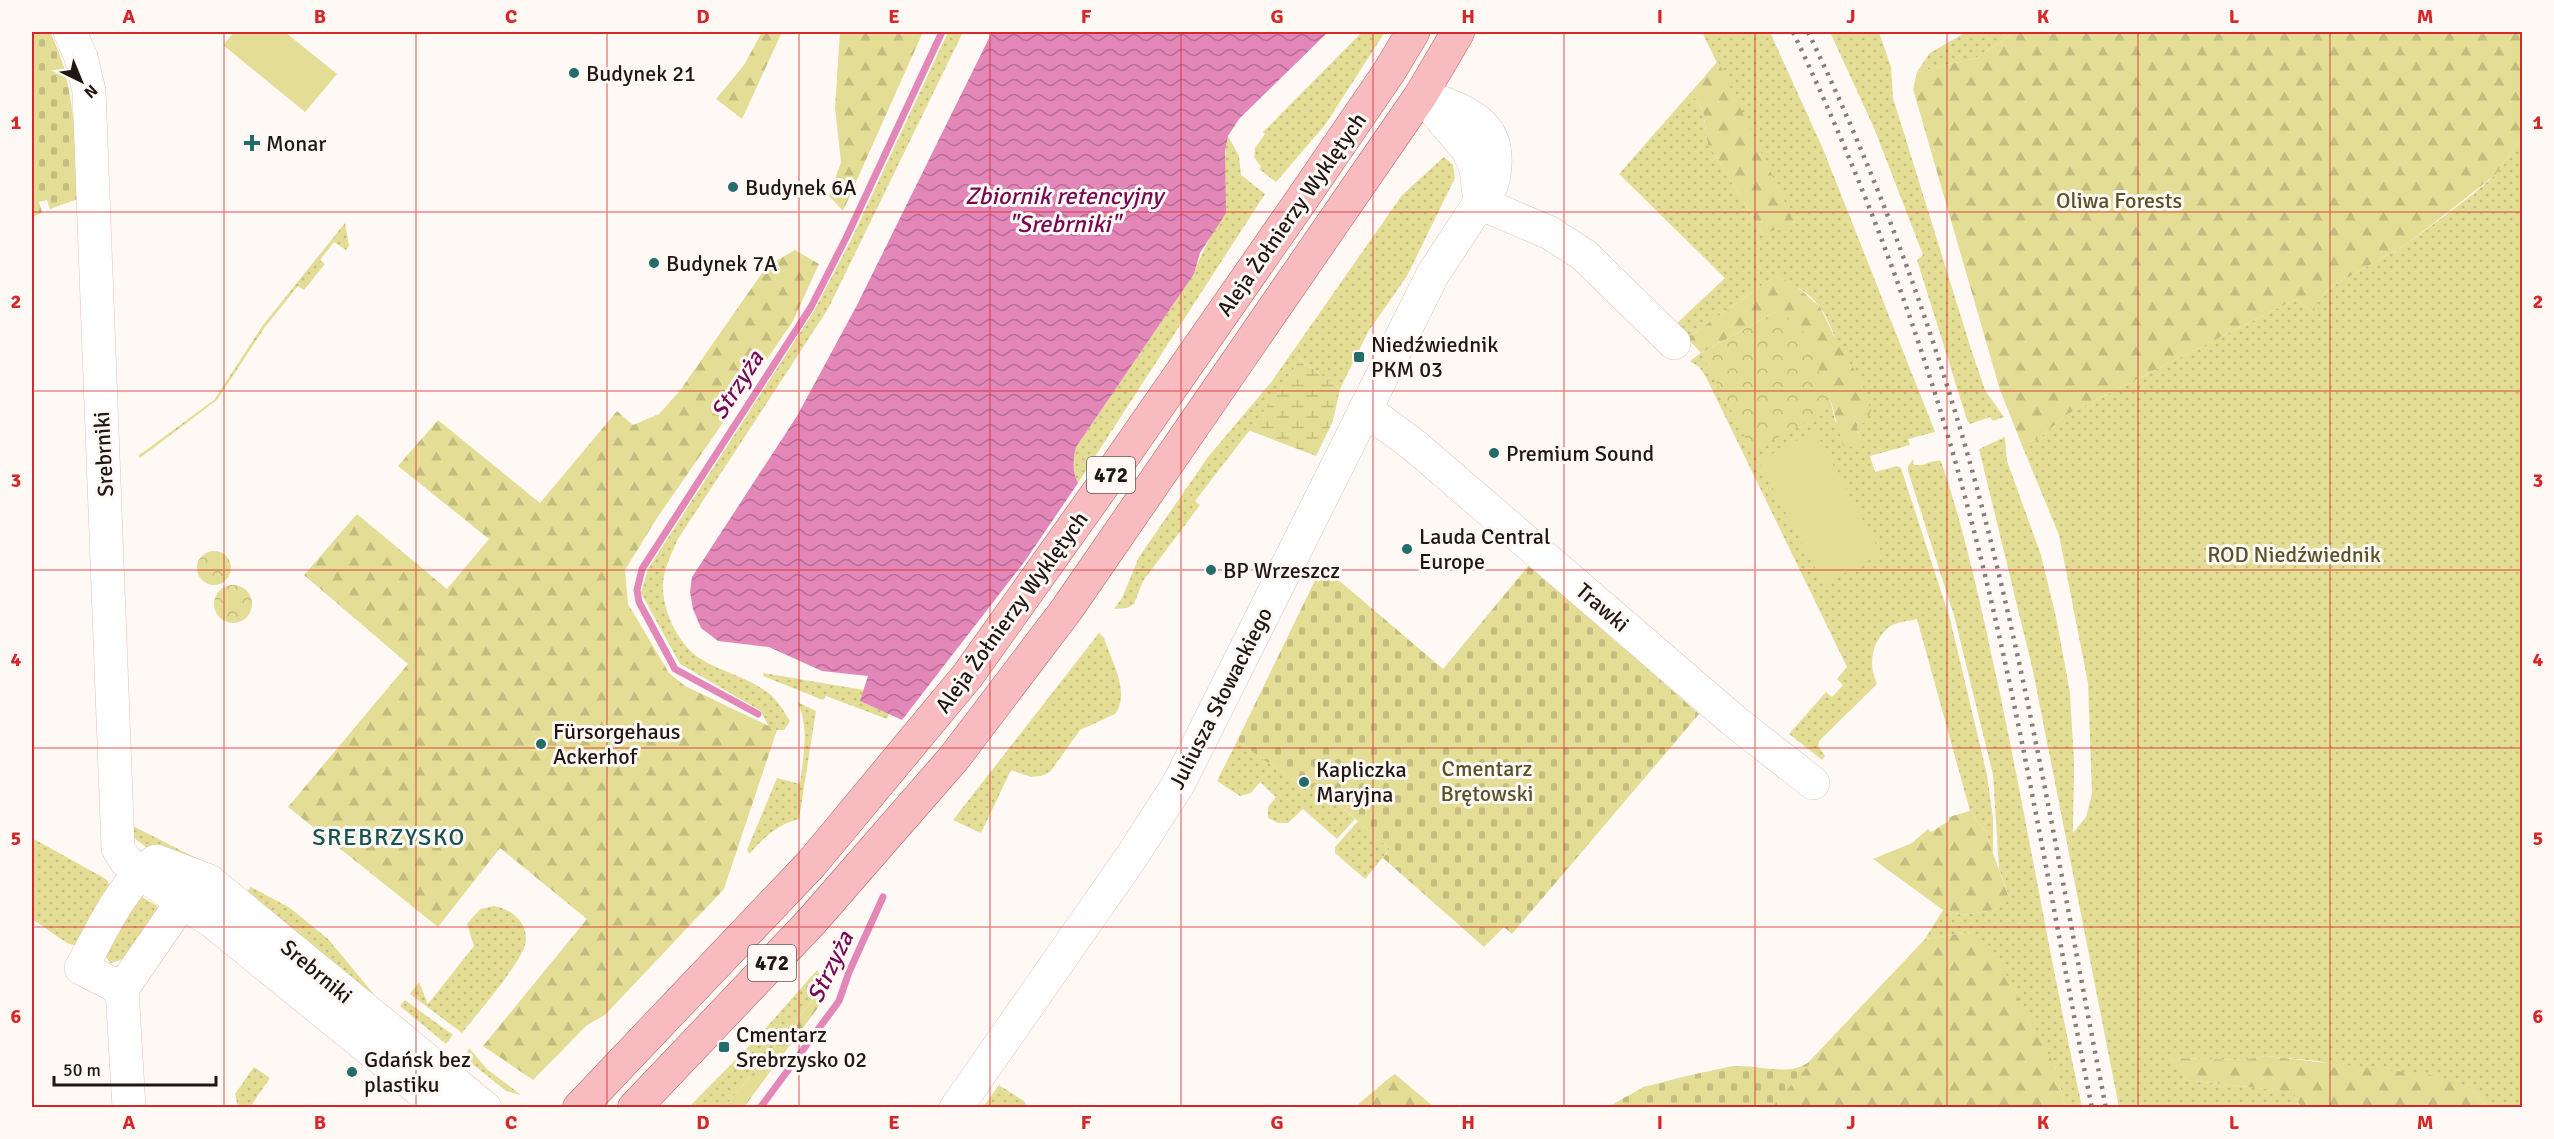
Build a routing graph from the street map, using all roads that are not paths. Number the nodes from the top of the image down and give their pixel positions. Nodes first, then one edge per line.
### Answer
1 (70, 32) edge
2 (1413, 32) edge
3 (1458, 32) edge
4 (1389, 72) junction
5 (1421, 95) junction
6 (1480, 203) junction
7 (1674, 343) dead end
8 (1365, 409) junction
9 (1813, 783) dead end
10 (139, 872) junction
11 (182, 902) junction
12 (122, 989) junction
13 (368, 1030) junction
14 (129, 1107) edge
15 (442, 1107) edge
16 (485, 1107) edge
17 (579, 1107) edge
18 (634, 1107) edge
19 (956, 1107) edge

1 - 10 street, Srebrniki
2 - 4 main road, 472
3 - 5 main road, 472
4 - 5 street
4 - 17 main road, Aleja Żołnierzy Wyklętych / 472
5 - 6 street
5 - 18 main road, Aleja Żołnierzy Wyklętych / 472
6 - 7 street
6 - 8 street, Juliusza Słowackiego
8 - 9 street, Trawki
8 - 19 street, Juliusza Słowackiego
10 - 11 street, Srebrniki
10 - 12 street
10 - 13 street, Srebrniki
11 - 12 street
11 - 13 street, Srebrniki
12 - 14 street
13 - 15 street, Srebrniki
13 - 16 street, Srebrniki

